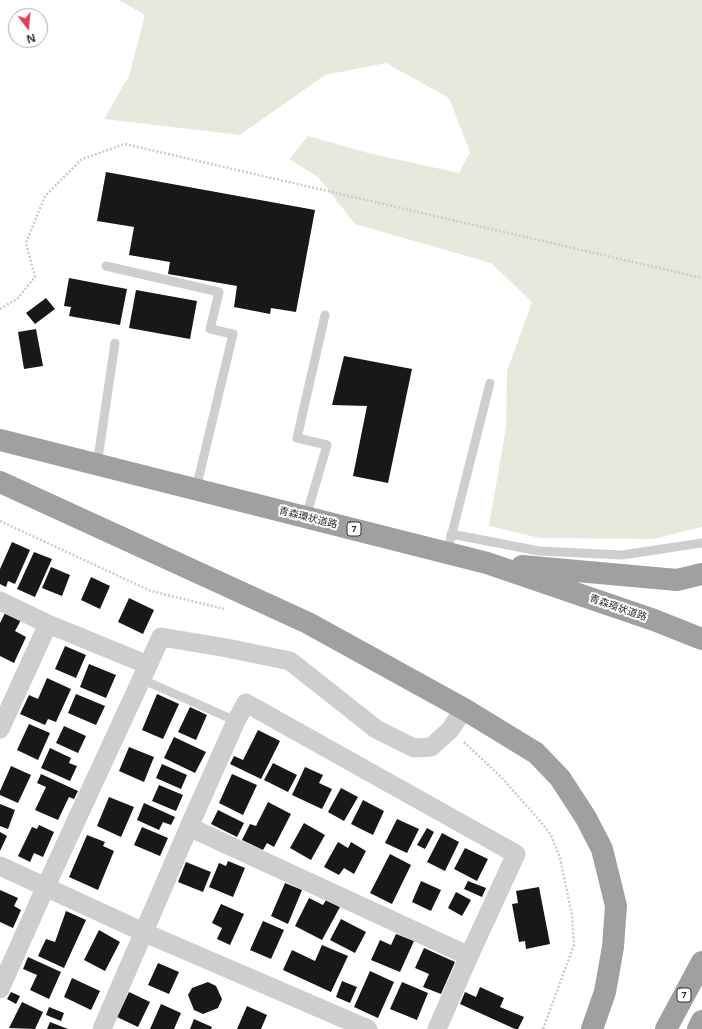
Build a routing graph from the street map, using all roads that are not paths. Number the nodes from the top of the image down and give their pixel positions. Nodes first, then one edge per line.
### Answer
1 (106, 266) dead end
2 (325, 315) dead end
3 (115, 344) dead end
4 (490, 383) dead end
5 (0, 440) edge
6 (97, 465) junction
7 (0, 482) edge
8 (196, 490) junction
9 (306, 517) junction
10 (449, 543) junction
11 (702, 543) edge
12 (486, 563) junction
13 (702, 574) edge
14 (0, 601) edge
15 (48, 624) junction
16 (702, 639) edge
17 (144, 672) junction
18 (464, 708) junction
19 (236, 721) junction
20 (0, 729) edge
21 (189, 827) junction
22 (0, 866) edge
23 (46, 886) junction
24 (143, 932) junction
25 (468, 956) junction
26 (702, 962) edge
27 (0, 989) edge
28 (702, 1021) edge
29 (102, 1029) edge
30 (368, 1029) edge
31 (437, 1029) edge
32 (592, 1029) edge
33 (666, 1029) edge
34 (698, 1029) edge

1 - 8 lane
2 - 9 lane
3 - 6 lane
4 - 10 lane
5 - 6 highway, 青森環状道路 / 7
6 - 8 highway, 青森環状道路 / 7
7 - 18 highway
8 - 9 highway, 青森環状道路 / 7
9 - 10 highway, 青森環状道路 / 7
10 - 11 lane
10 - 12 highway, 青森環状道路 / 7
12 - 13 highway
12 - 16 highway, 青森環状道路 / 7
14 - 15 street
15 - 17 street
15 - 20 street
17 - 18 street
17 - 19 lane
17 - 23 street
18 - 32 highway
19 - 21 street
19 - 25 street
21 - 24 street
21 - 25 street
22 - 23 street
23 - 24 street
23 - 27 street
24 - 29 street
24 - 30 street
25 - 31 street
26 - 33 highway, 7
28 - 34 highway

